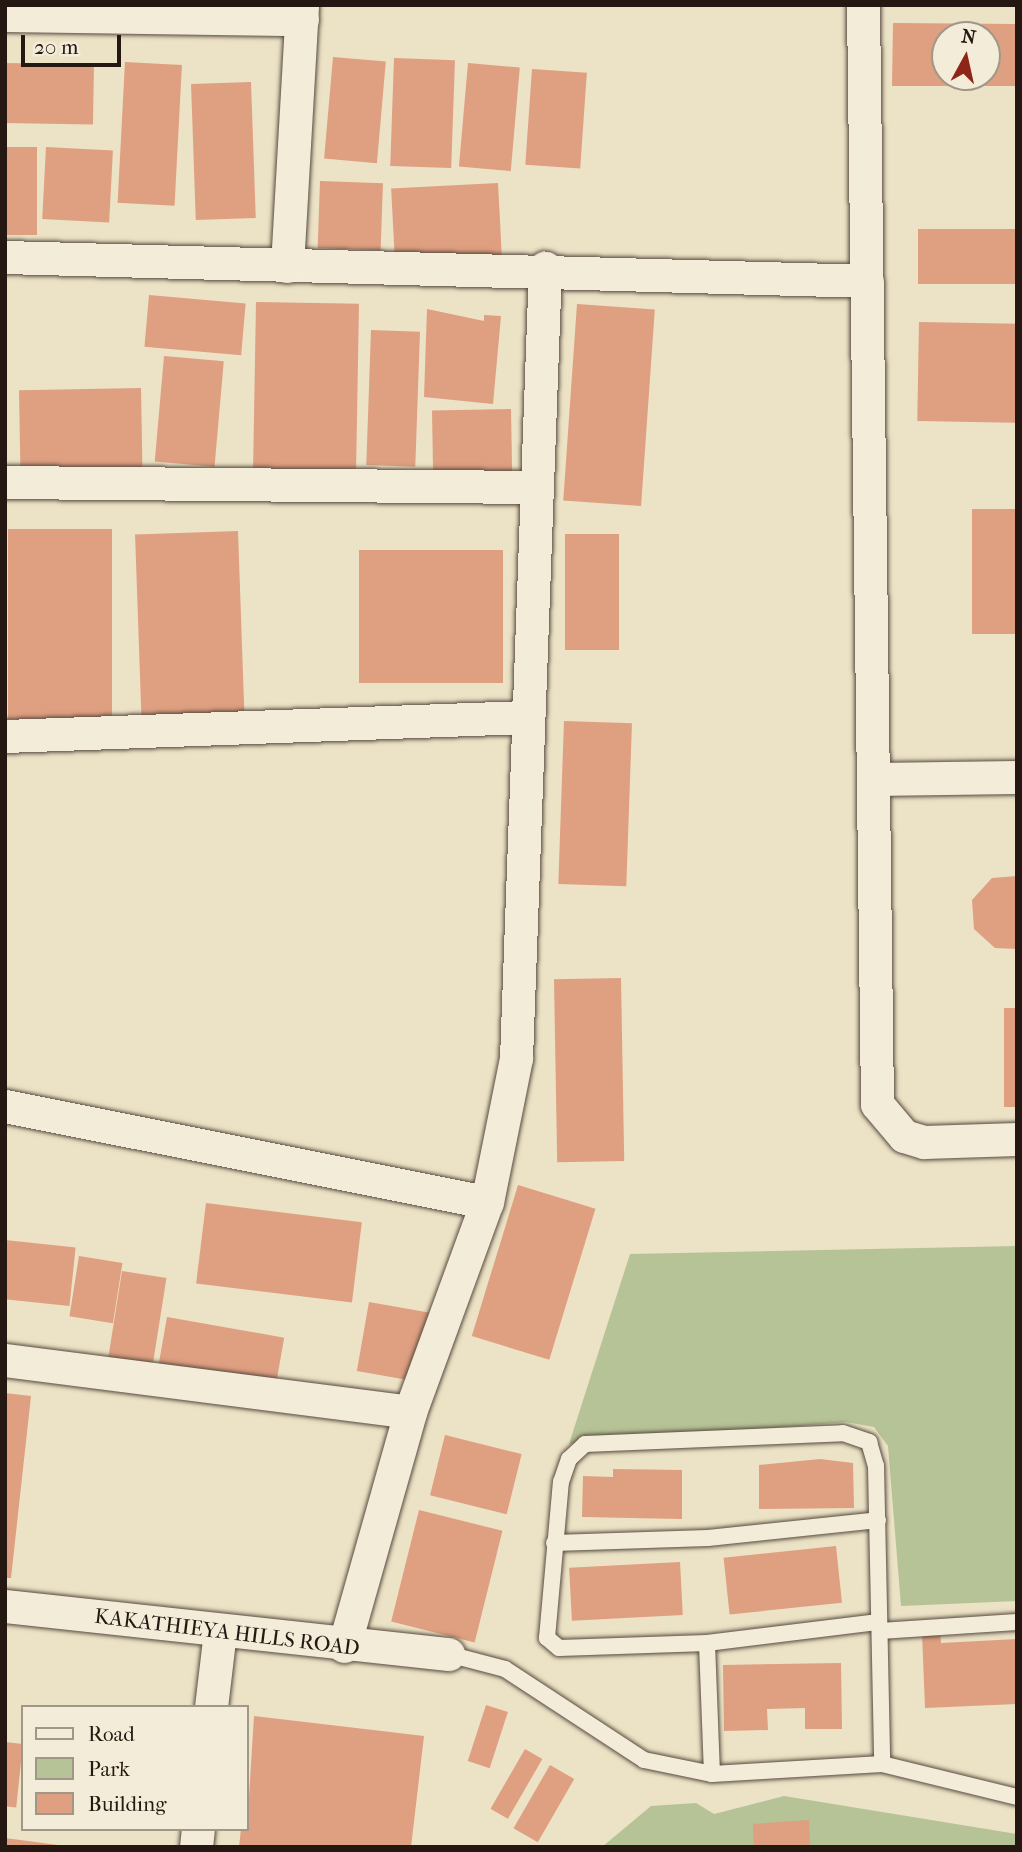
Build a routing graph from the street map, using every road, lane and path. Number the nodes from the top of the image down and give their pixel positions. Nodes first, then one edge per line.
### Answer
1 (863, 5) edge
2 (302, 12) edge
3 (5, 15) edge
4 (5, 257) edge
5 (287, 266) junction
6 (545, 268) junction
7 (867, 281) junction
8 (5, 482) edge
9 (536, 486) junction
10 (526, 717) junction
11 (5, 736) edge
12 (1017, 777) edge
13 (874, 779) junction
14 (5, 1107) edge
15 (1017, 1139) edge
16 (487, 1202) junction
17 (5, 1360) edge
18 (410, 1412) junction
19 (877, 1520) junction
20 (554, 1543) junction
21 (5, 1606) edge
22 (1017, 1622) edge
23 (880, 1626) junction
24 (220, 1631) junction
25 (707, 1643) junction
26 (344, 1646) junction
27 (448, 1654) joint
28 (211, 1705) edge
29 (882, 1764) junction
30 (712, 1774) junction
31 (1017, 1797) edge

1 - 7 street
2 - 3 street
2 - 5 street
4 - 5 street
5 - 6 street
6 - 7 street
6 - 9 street
7 - 13 street
8 - 9 street
9 - 10 street
10 - 11 street
10 - 16 street
12 - 13 street
13 - 15 street
14 - 16 street
16 - 18 street
17 - 18 street
18 - 26 street
19 - 20 lane
19 - 20 lane
19 - 23 lane
20 - 25 lane
21 - 24 street, KAKATHIEYA HILLS ROAD
22 - 23 lane
23 - 25 lane
23 - 29 lane
24 - 26 street, KAKATHIEYA HILLS ROAD
24 - 28 street
25 - 30 lane
26 - 27 street, KAKATHIEYA HILLS ROAD
27 - 30 lane
29 - 30 lane
29 - 31 lane

